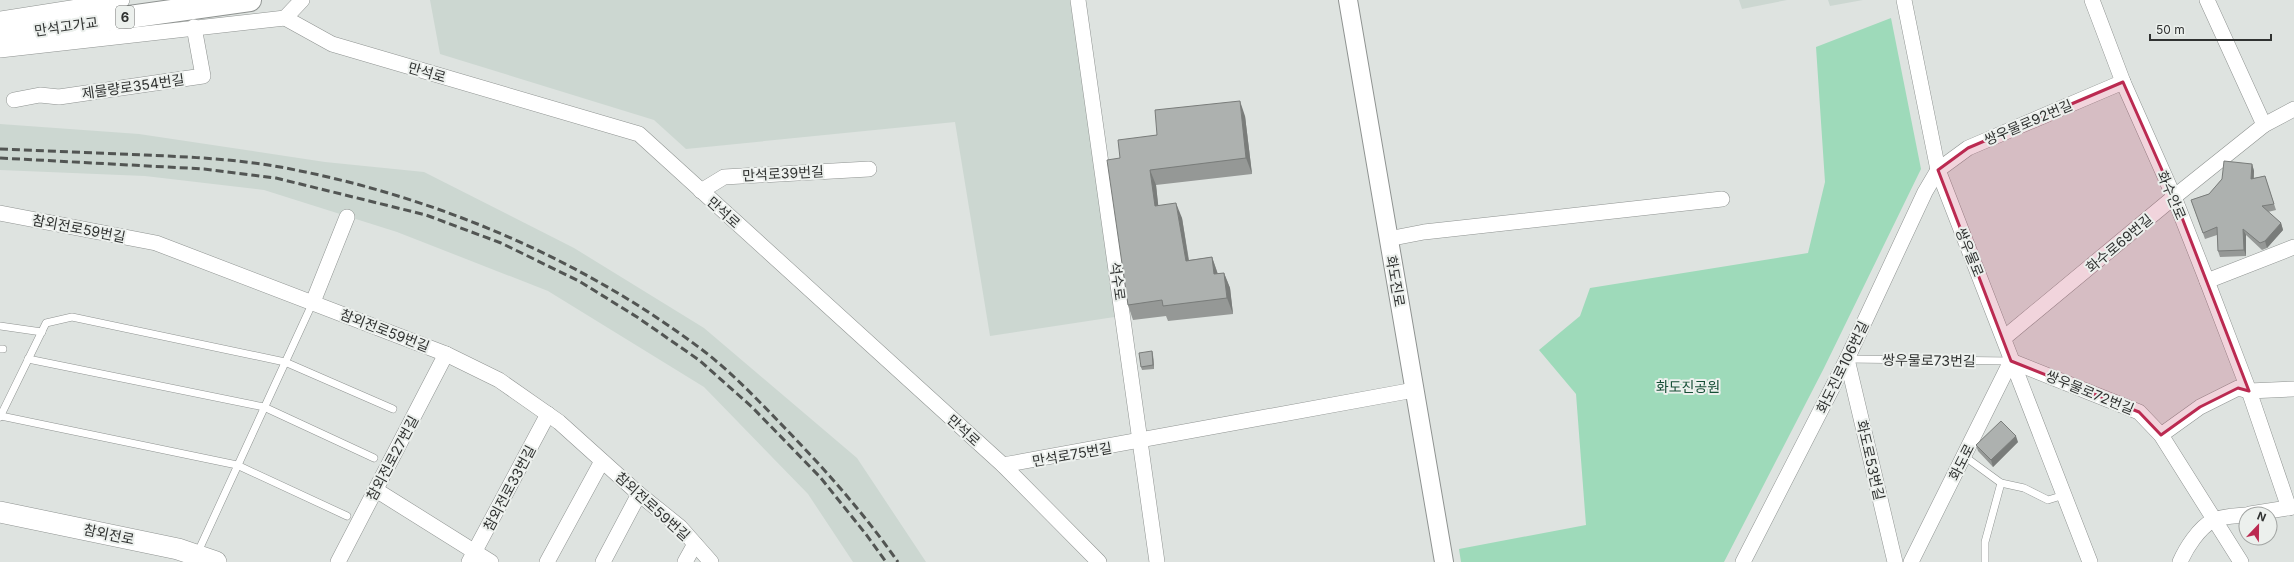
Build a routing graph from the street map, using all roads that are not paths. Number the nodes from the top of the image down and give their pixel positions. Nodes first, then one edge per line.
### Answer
1 (122, 0) edge
2 (250, 0) edge
3 (302, 0) edge
4 (1078, 0) edge
5 (1348, 0) edge
6 (1904, 0) edge
7 (2092, 0) edge
8 (2207, 0) edge
9 (100, 1) edge
10 (286, 18) junction
11 (0, 19) edge
12 (194, 26) junction
13 (0, 35) edge
14 (0, 50) edge
15 (2123, 82) junction
16 (14, 100) dead end
17 (2294, 109) edge
18 (2264, 125) junction
19 (869, 169) dead end
20 (1938, 170) junction
21 (701, 191) junction
22 (2174, 197) junction
23 (1722, 200) dead end
24 (0, 213) edge
25 (347, 218) dead end
26 (1388, 239) junction
27 (2294, 247) edge
28 (2207, 281) junction
29 (313, 302) junction
30 (0, 326) edge
31 (42, 332) junction
32 (2004, 338) junction
33 (446, 354) junction
34 (1847, 358) junction
35 (28, 359) junction
36 (2011, 361) junction
37 (285, 362) junction
38 (2294, 389) edge
39 (1414, 390) junction
40 (2249, 391) junction
41 (264, 407) junction
42 (393, 409) dead end
43 (548, 414) junction
44 (0, 416) edge
45 (2160, 435) junction
46 (1141, 442) junction
47 (1964, 456) junction
48 (374, 458) dead end
49 (602, 461) junction
50 (238, 465) junction
51 (1002, 466) junction
52 (2001, 483) junction
53 (376, 490) junction
54 (639, 494) junction
55 (2064, 495) junction
56 (2292, 507) edge
57 (2278, 509) edge
58 (0, 512) edge
59 (347, 516) dead end
60 (2238, 516) edge
61 (2213, 520) junction
62 (695, 544) junction
63 (196, 555) junction
64 (472, 557) edge
65 (216, 562) edge
66 (338, 562) edge
67 (491, 562) edge
68 (547, 562) edge
69 (603, 562) edge
70 (685, 562) edge
71 (711, 562) edge
72 (1100, 562) edge
73 (1157, 562) edge
74 (1444, 562) edge
75 (1743, 562) edge
76 (1895, 562) edge
77 (1911, 562) edge
78 (1985, 562) edge
79 (2090, 562) edge
80 (2180, 562) edge
81 (2241, 562) edge

1 - 9 street
2 - 13 main road, 만석고가교 / 6
3 - 10 street
4 - 46 street, 석수로
5 - 26 street, 화도진로
6 - 20 street, 쌍우물로
7 - 15 street, 화수안로
8 - 18 street
9 - 11 street
10 - 12 street
10 - 21 street, 만석로
12 - 14 street
12 - 16 street, 제물량로354번길
15 - 20 street, 쌍우물로92번길
15 - 22 street, 화수안로
17 - 18 street, 화수로69번길
18 - 22 street, 화수로69번길
19 - 21 street, 만석로39번길
20 - 32 street, 쌍우물로
20 - 34 street, 화도진로106번길
21 - 51 street, 만석로
22 - 28 street, 화수안로
22 - 32 street, 화수로69번길
23 - 26 street
24 - 29 street, 참외전로59번길
25 - 29 street
26 - 39 street, 화도진로
27 - 28 street
28 - 40 street, 화수안로
29 - 33 street, 참외전로59번길
29 - 37 lane
30 - 31 lane
31 - 35 lane
31 - 37 lane
32 - 36 street, 쌍우물로
33 - 43 street, 참외전로59번길
33 - 53 street, 참외전로27번길
34 - 36 lane, 쌍우물로73번길
34 - 75 street, 화도진로106번길
34 - 76 street, 화도로53번길
35 - 41 lane
35 - 44 lane
36 - 45 street, 쌍우물로72번길
36 - 47 street, 화도로
36 - 55 street, 쌍우물로
37 - 41 lane
37 - 42 lane
38 - 40 street
39 - 46 street, 만석로75번길
39 - 74 street, 화도진로
40 - 45 street
40 - 56 street, 화수안로
41 - 48 lane
41 - 50 lane
43 - 49 street, 참외전로59번길
43 - 64 street, 참외전로33번길
44 - 50 lane
45 - 61 street, 쌍우물로72번길
46 - 51 street, 만석로75번길
46 - 73 street, 석수로
47 - 52 lane
47 - 77 street, 화도로
49 - 54 street, 참외전로59번길
49 - 68 street
50 - 59 lane
50 - 63 lane
51 - 72 street, 만석로
52 - 55 lane
52 - 78 lane
53 - 64 street
53 - 66 street, 참외전로27번길
54 - 62 street, 참외전로59번길
54 - 69 street
55 - 79 street, 쌍우물로
56 - 57 street
58 - 63 main road, 참외전로
60 - 61 street
61 - 80 street
61 - 81 street, 쌍우물로72번길
62 - 70 street
62 - 71 street, 참외전로59번길
63 - 65 main road, 참외전로
64 - 67 street

